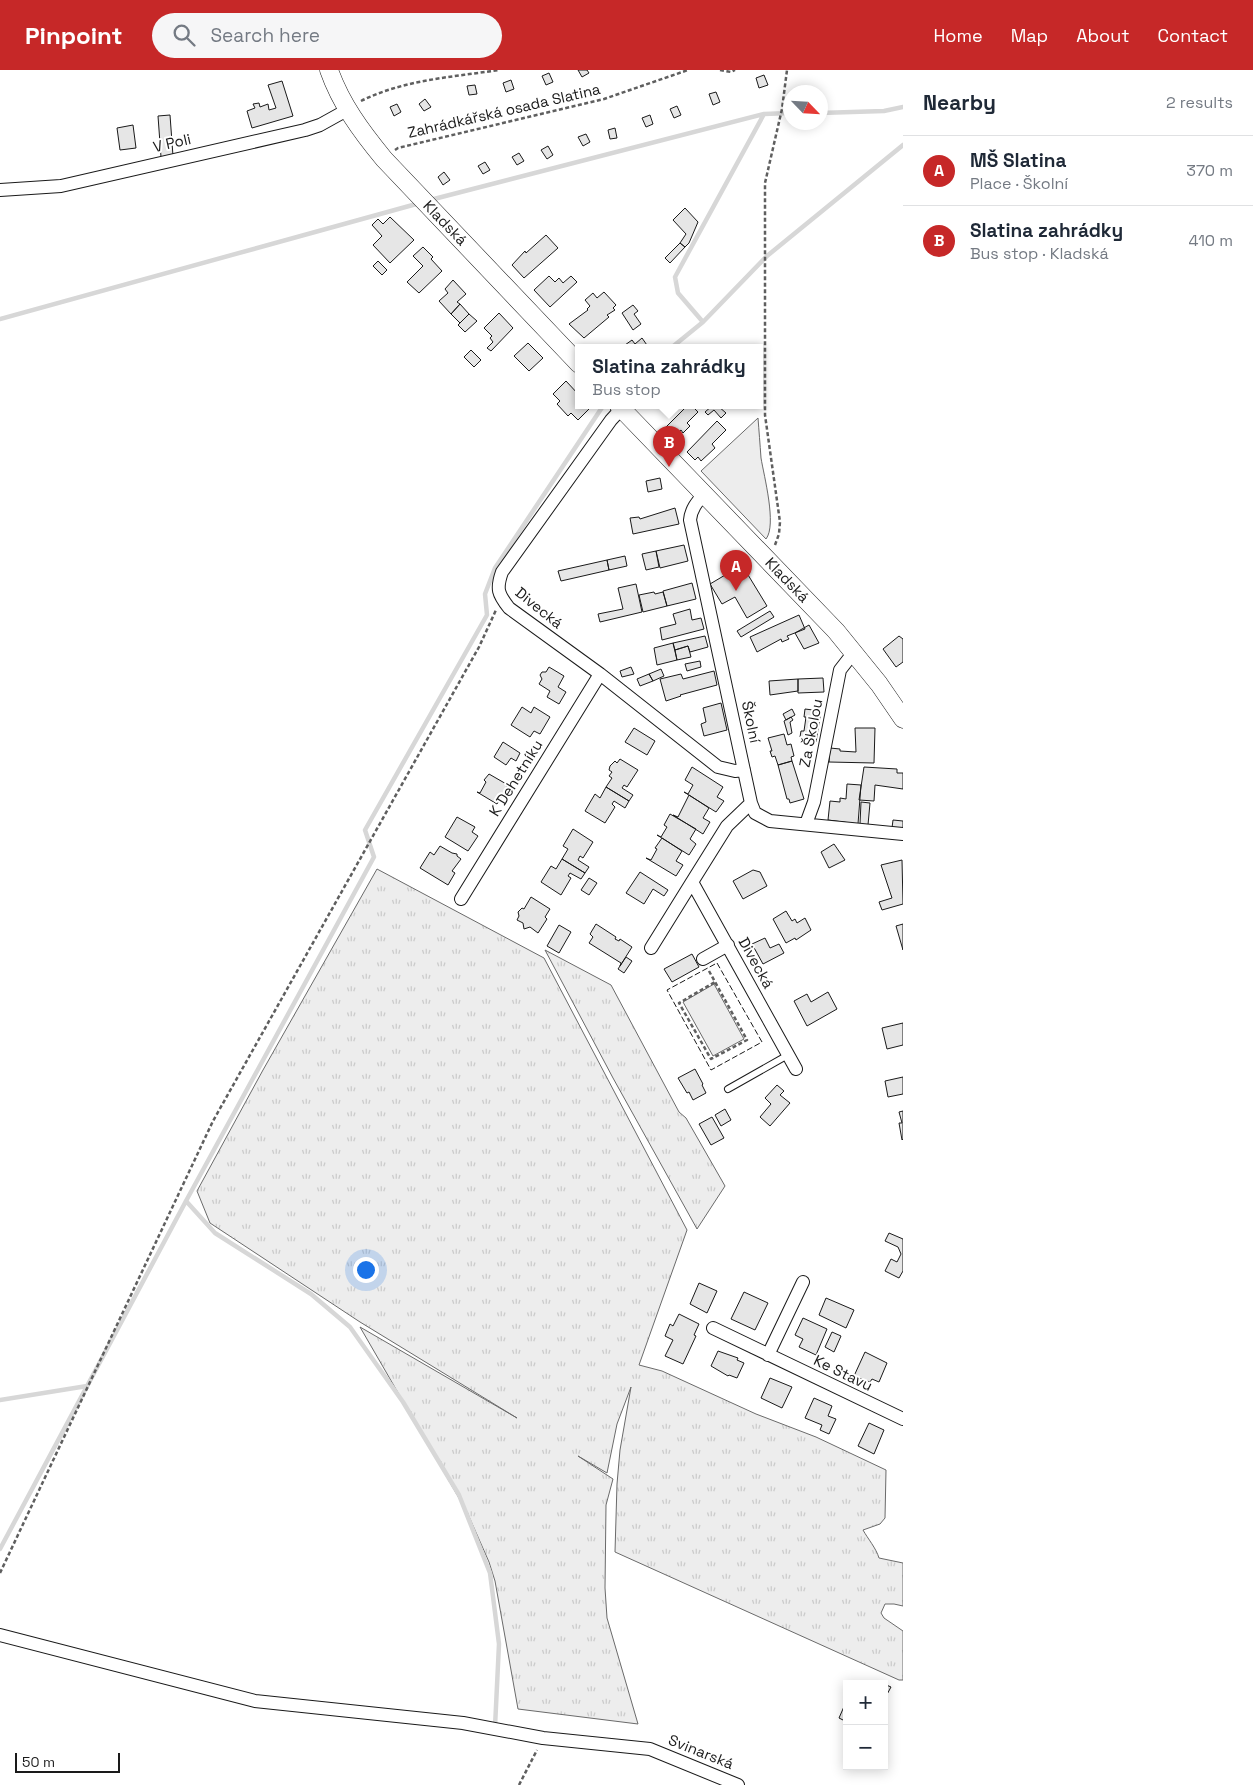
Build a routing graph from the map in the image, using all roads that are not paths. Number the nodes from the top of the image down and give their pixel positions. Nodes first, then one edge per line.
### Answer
1 (329, 70) edge
2 (347, 110) junction
3 (0, 190) edge
4 (575, 360) edge
5 (619, 409) edge
6 (622, 409) edge
7 (704, 494) junction
8 (854, 652) junction
9 (600, 674) junction
10 (903, 720) edge
11 (744, 770) junction
12 (751, 803) junction
13 (806, 824) junction
14 (903, 834) edge
15 (692, 882) junction
16 (461, 899) dead end
17 (728, 946) junction
18 (651, 948) dead end
19 (706, 964) road end
20 (788, 1055) junction
21 (796, 1069) dead end
22 (728, 1089) dead end
23 (803, 1282) dead end
24 (713, 1328) dead end
25 (768, 1355) junction
26 (903, 1419) edge
27 (0, 1635) edge
28 (738, 1785) edge

1 - 2 main road, Kladská
2 - 3 street, V Poli
2 - 4 main road, Kladská
5 - 9 street, Divecká
6 - 7 main road, Kladská
7 - 8 main road, Kladská
7 - 11 street, Školní
8 - 10 main road, Kladská
8 - 13 street, Za Školou
9 - 11 street, Divecká
9 - 16 street, K Dehetníku
11 - 12 street, Školní
12 - 13 street
12 - 15 street
13 - 14 street
15 - 17 street, Divecká
15 - 18 street
17 - 19 street
17 - 20 street, Divecká
20 - 21 street, Divecká
20 - 22 lane
23 - 25 street
24 - 25 street, Ke Stavu
25 - 26 street, Ke Stavu
27 - 28 street, Svinarská

